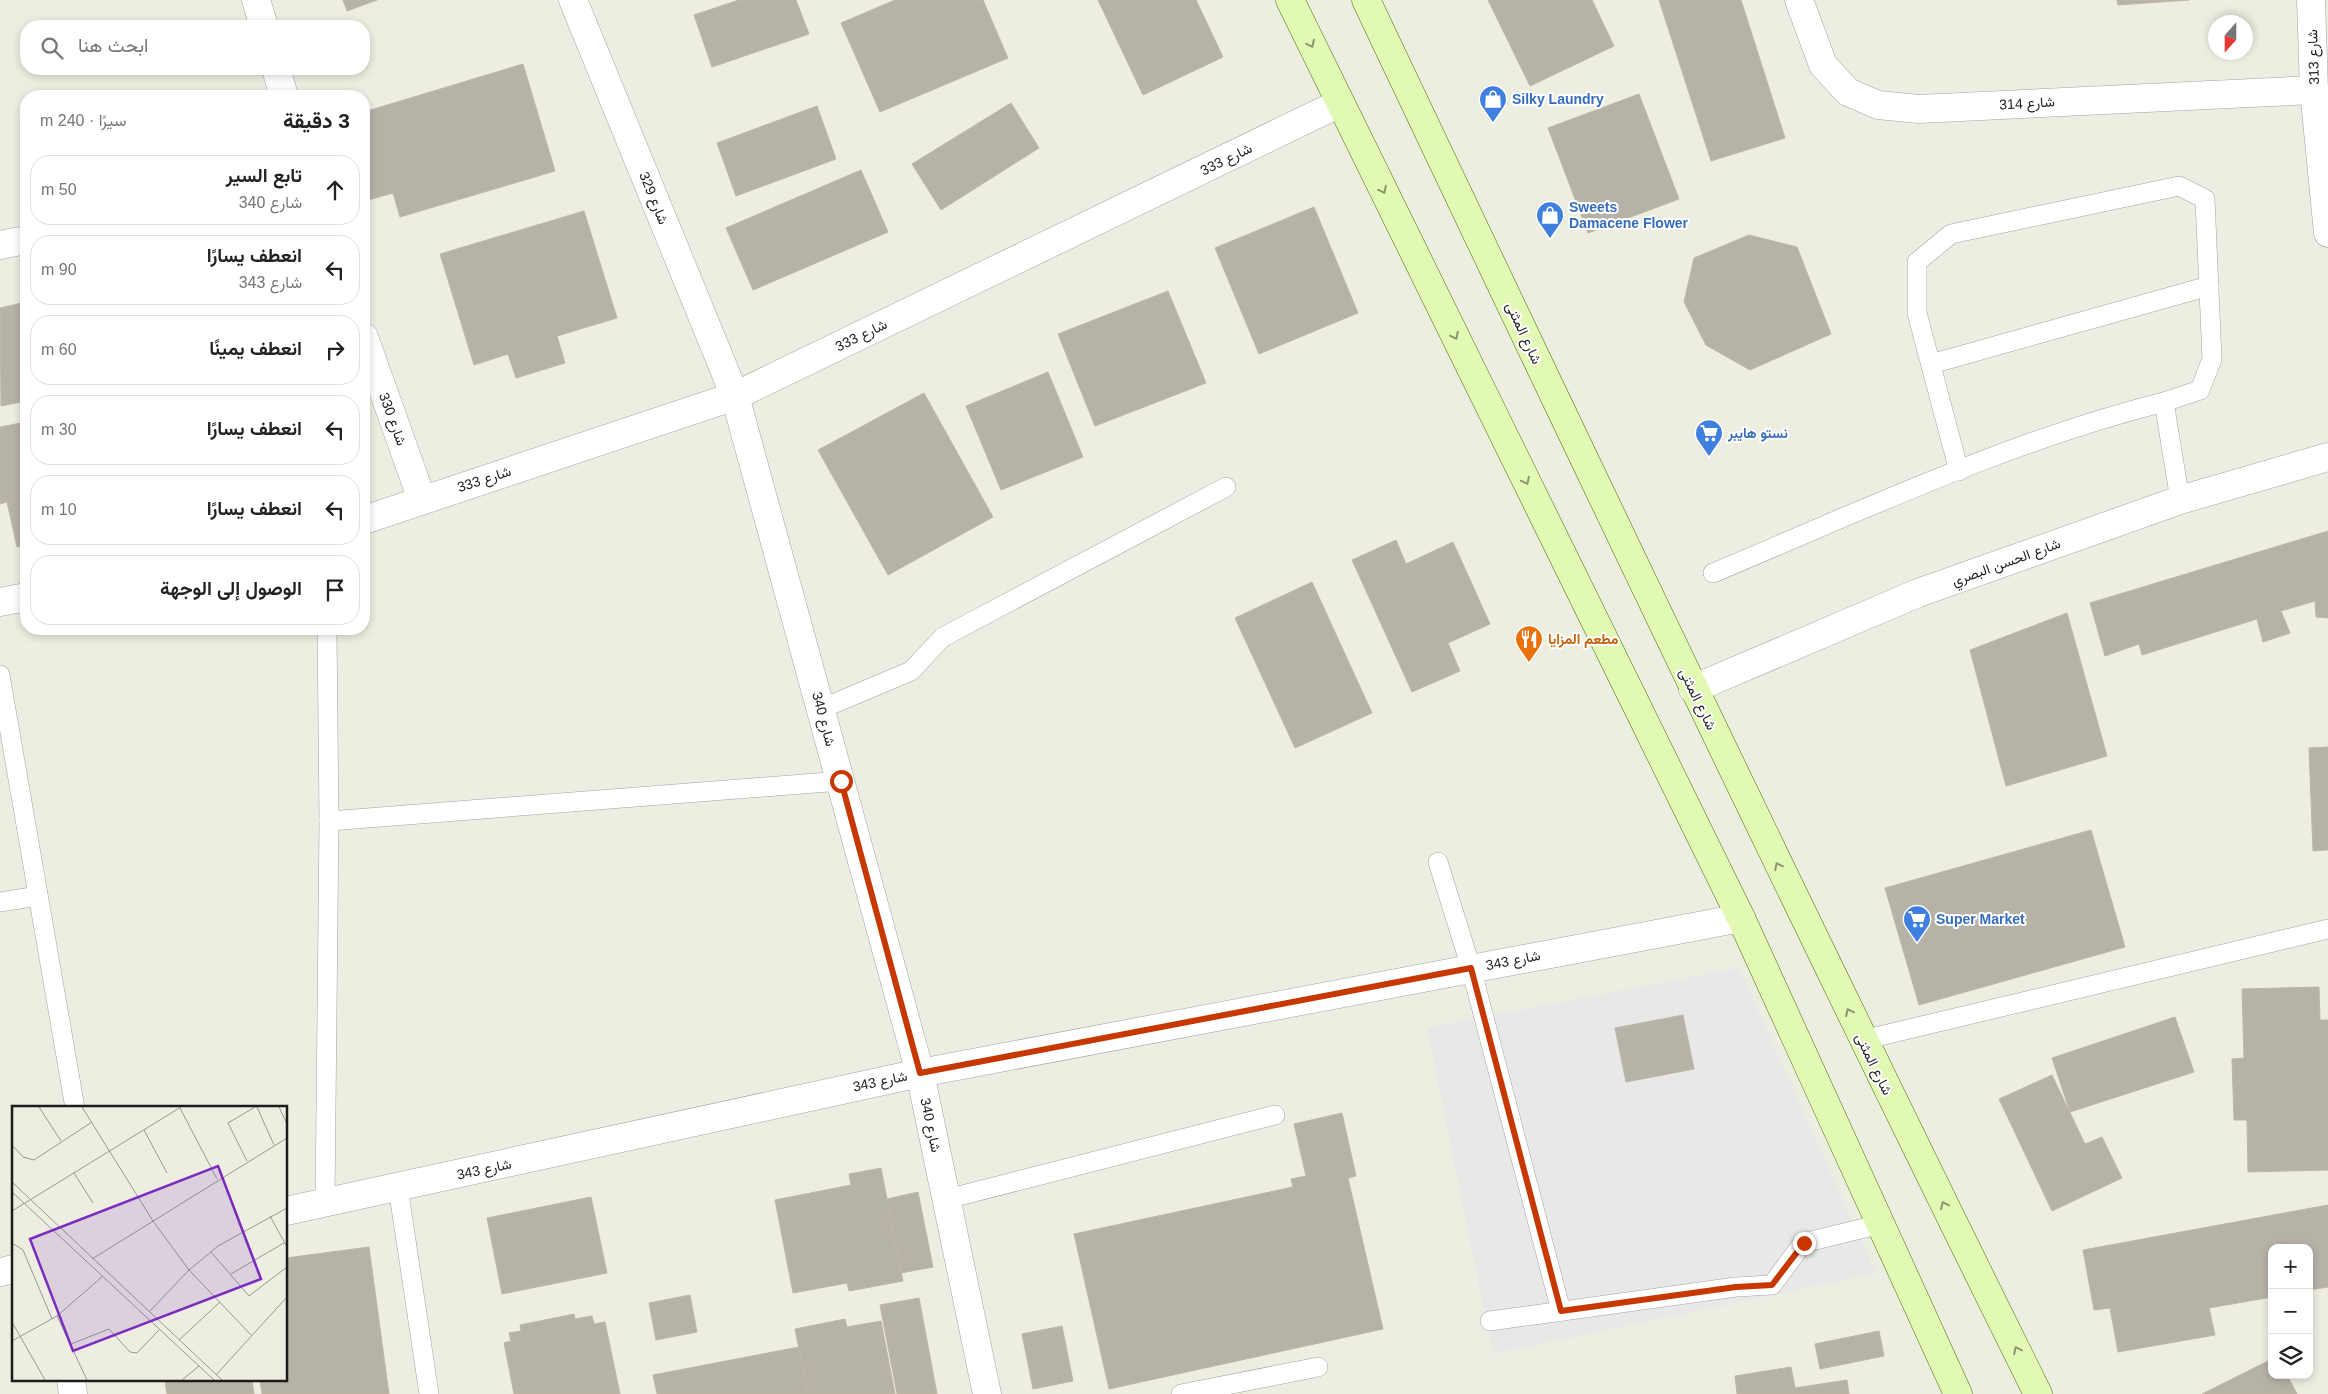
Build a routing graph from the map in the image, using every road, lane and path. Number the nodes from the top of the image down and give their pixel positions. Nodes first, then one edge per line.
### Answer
1 (256, 0) edge
2 (573, 0) edge
3 (1290, 0) edge
4 (1366, 0) edge
5 (1799, 0) edge
6 (2311, 0) edge
7 (262, 20) edge
8 (278, 75) edge
9 (282, 90) edge
10 (2314, 90) junction
11 (1340, 103) junction
12 (2328, 233) edge
13 (20, 241) edge
14 (0, 245) edge
15 (2209, 286) junction
16 (370, 354) edge
17 (1932, 364) junction
18 (735, 396) junction
19 (2164, 402) junction
20 (2328, 458) edge
21 (1959, 471) junction
22 (1226, 487) dead end
23 (422, 500) junction
24 (2180, 500) junction
25 (370, 518) edge
26 (1713, 573) dead end
27 (20, 598) edge
28 (0, 602) edge
29 (327, 635) edge
30 (0, 675) edge
31 (1693, 689) junction
32 (821, 709) junction
33 (841, 781) junction
34 (329, 821) junction
35 (1438, 862) dead end
36 (38, 896) junction
37 (0, 902) edge
38 (1742, 918) junction
39 (2328, 928) edge
40 (1471, 968) junction
41 (1863, 1040) junction
42 (920, 1073) junction
43 (75, 1106) edge
44 (1275, 1115) dead end
45 (398, 1187) junction
46 (947, 1199) junction
47 (325, 1203) junction
48 (288, 1211) edge
49 (1881, 1224) junction
50 (1561, 1311) junction
51 (1490, 1321) dead end
52 (1318, 1367) dead end
53 (429, 1394) edge
54 (987, 1394) edge
55 (1181, 1394) edge
56 (1958, 1394) edge
57 (2038, 1394) edge

1 - 7 street
2 - 18 street, شارع 329
3 -> 11 street
4 - 31 street, شارع المثنى
5 - 10 street, شارع 314
6 - 10 street, شارع 313
8 - 9 street
10 - 12 street, شارع 313
11 - 18 street, شارع 333
11 -> 38 street
13 - 14 street
15 - 17 lane
15 - 17 lane
15 - 19 lane
16 - 23 street, شارع 330
17 - 21 lane
18 - 23 street, شارع 333
18 - 32 street, شارع 340
19 - 21 lane
19 - 24 lane
20 - 24 street, شارع الحسن البصري
21 - 26 lane
22 - 32 lane
23 - 25 street, شارع 333
24 - 31 street, شارع الحسن البصري
27 - 28 street
29 - 34 lane
30 - 36 lane
41 -> 31 street, شارع المثنى
32 - 33 street, شارع 340
33 - 34 lane
33 - 42 street, شارع 340
34 - 47 lane
35 - 40 lane
36 - 37 lane
36 - 43 lane
38 - 40 street, شارع 343
38 - 49 street
39 - 41 lane
40 - 42 street, شارع 343
40 - 50 lane
57 -> 41 street, شارع المثنى
42 - 45 street, شارع 343
42 - 46 street, شارع 340
44 - 46 lane
45 - 47 street, شارع 343
45 - 53 lane
46 - 54 street, شارع 340
47 - 48 street, شارع 343
49 - 50 lane
49 - 56 street
50 - 51 lane
52 - 55 lane

